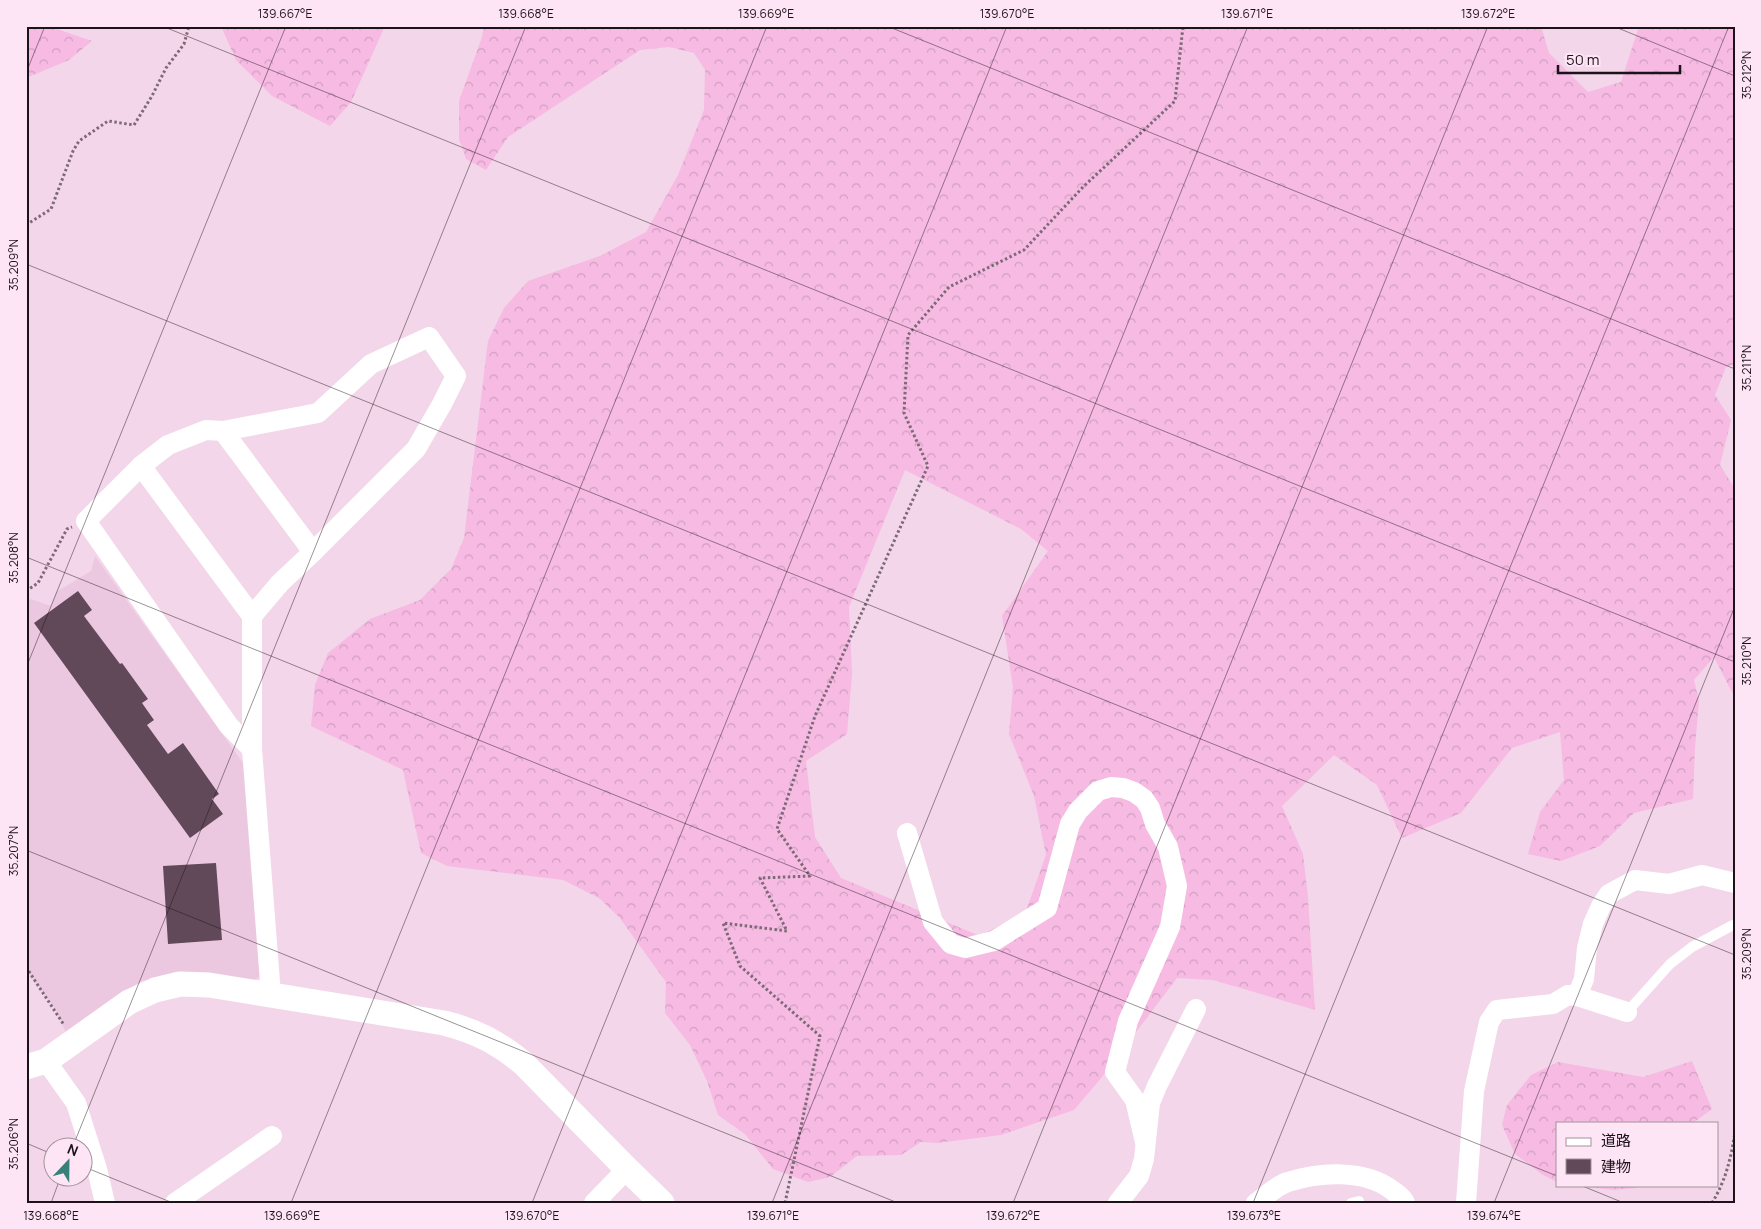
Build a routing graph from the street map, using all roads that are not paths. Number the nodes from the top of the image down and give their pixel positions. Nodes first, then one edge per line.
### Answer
1 (223, 431) junction
2 (141, 466) junction
3 (313, 552) junction
4 (252, 616) junction
5 (252, 749) junction
6 (907, 833) dead end
7 (1735, 883) edge
8 (1733, 925) dead end
9 (271, 995) junction
10 (1577, 996) junction
11 (1196, 1009) dead end
12 (1627, 1012) joint
13 (36, 1064) edge
14 (272, 1136) dead end
15 (1145, 1142) junction
16 (627, 1170) junction
17 (105, 1203) edge
18 (175, 1203) edge
19 (594, 1203) edge
20 (662, 1203) edge
21 (1118, 1203) edge
22 (1256, 1203) edge
23 (1405, 1203) edge
24 (1466, 1203) edge

1 - 2 street
1 - 3 street
1 - 3 street
2 - 4 street
2 - 5 street
3 - 4 street
4 - 5 street
5 - 9 street
6 - 15 street
7 - 10 street
8 - 12 lane
9 - 13 street
9 - 16 street
10 - 12 street
10 - 24 street
11 - 15 street
13 - 17 street
14 - 18 street
15 - 21 street
16 - 19 street
16 - 20 street
22 - 23 street

